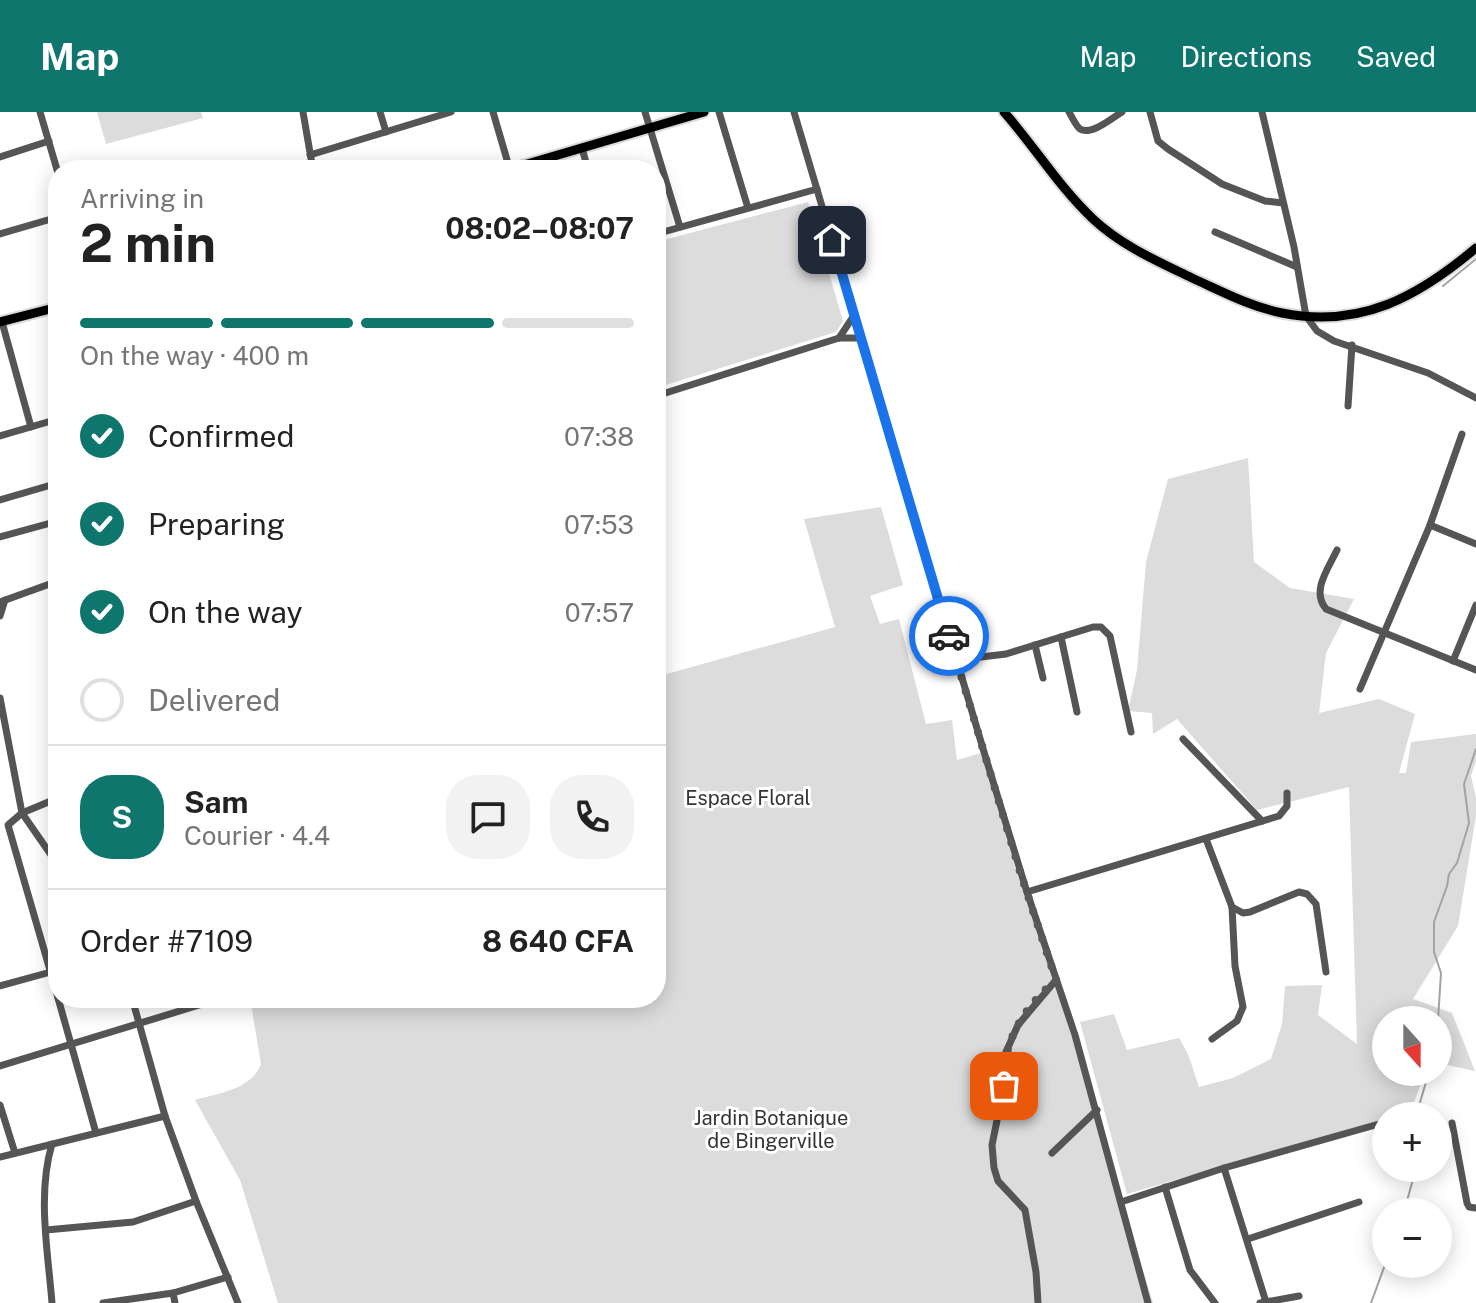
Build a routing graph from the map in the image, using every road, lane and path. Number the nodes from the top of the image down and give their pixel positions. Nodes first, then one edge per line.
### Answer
1 (40, 112) edge
2 (303, 112) edge
3 (380, 112) edge
4 (451, 112) edge
5 (493, 112) edge
6 (645, 112) edge
7 (704, 112) edge
8 (719, 112) edge
9 (794, 112) edge
10 (1069, 112) edge
11 (1122, 112) edge
12 (1150, 112) edge
13 (1262, 112) edge
14 (1007, 113) edge
15 (436, 114) edge
16 (650, 128) junction
17 (386, 132) junction
18 (49, 141) junction
19 (582, 148) junction
20 (310, 155) junction
21 (0, 157) edge
22 (54, 160) edge
23 (311, 160) edge
24 (506, 160) edge
25 (542, 160) edge
26 (585, 160) edge
27 (660, 160) edge
28 (666, 181) edge
29 (817, 189) junction
30 (1283, 203) junction
31 (748, 208) junction
32 (48, 220) edge
33 (680, 227) junction
34 (666, 231) edge
35 (1215, 232) dead end
36 (0, 234) edge
37 (1476, 248) edge
38 (1297, 267) junction
39 (48, 310) edge
40 (854, 316) junction
41 (1306, 316) junction
42 (1, 322) edge
43 (839, 338) junction
44 (860, 338) junction
45 (1352, 345) junction
46 (666, 393) edge
47 (1476, 398) edge
48 (1348, 406) dead end
49 (48, 422) edge
50 (31, 427) junction
51 (1462, 434) dead end
52 (0, 436) edge
53 (48, 486) edge
54 (0, 500) edge
55 (48, 524) edge
56 (1430, 525) junction
57 (0, 537) edge
58 (1476, 544) edge
59 (1337, 550) dead end
60 (48, 585) edge
61 (2, 601) edge
62 (1476, 605) edge
63 (0, 616) edge
64 (1385, 632) junction
65 (1061, 637) junction
66 (1035, 645) junction
67 (956, 660) junction
68 (1453, 661) junction
69 (1476, 670) edge
70 (1043, 678) dead end
71 (1360, 689) dead end
72 (0, 698) edge
73 (1077, 712) dead end
74 (1131, 732) dead end
75 (1183, 739) dead end
76 (1287, 793) dead end
77 (48, 802) edge
78 (22, 813) junction
79 (1262, 821) junction
80 (4, 826) edge
81 (1206, 839) junction
82 (48, 851) edge
83 (1027, 892) junction
84 (1232, 907) junction
85 (48, 954) edge
86 (1326, 972) dead end
87 (48, 973) edge
88 (1056, 980) junction
89 (0, 986) edge
90 (61, 1008) edge
91 (135, 1008) edge
92 (188, 1008) edge
93 (140, 1022) junction
94 (1212, 1039) dead end
95 (71, 1044) junction
96 (0, 1066) edge
97 (0, 1105) edge
98 (1097, 1110) junction
99 (165, 1116) junction
100 (1452, 1123) dead end
101 (1372, 1126) edge
102 (96, 1133) junction
103 (52, 1144) junction
104 (15, 1153) junction
105 (1052, 1153) dead end
106 (0, 1157) edge
107 (1224, 1168) junction
108 (1165, 1187) junction
109 (196, 1201) junction
110 (1121, 1202) junction
111 (1359, 1202) dead end
112 (1476, 1208) edge
113 (46, 1230) junction
114 (1248, 1239) junction
115 (228, 1277) junction
116 (173, 1293) junction
117 (1299, 1296) dead end
118 (1268, 1302) edge
119 (52, 1303) edge
120 (103, 1303) edge
121 (175, 1303) edge
122 (238, 1303) edge
123 (1038, 1303) edge
124 (1145, 1303) edge
125 (1215, 1303) edge

1 - 18 street
2 - 20 street
3 - 17 street
4 - 15 street
5 - 24 street
6 - 16 street
7 - 16 main road
8 - 31 street
9 - 29 street
10 - 11 street
12 - 30 street
13 - 30 street
14 - 41 main road
15 - 17 street
16 - 19 main road
16 - 27 street
17 - 20 street
18 - 21 street
18 - 22 street
19 - 25 main road
19 - 26 street
20 - 23 street
28 - 33 street
29 - 31 street
29 - 40 street
30 - 38 street
31 - 33 street
32 - 36 street
33 - 34 street
35 - 38 street
37 - 41 main road
38 - 41 street
39 - 42 main road
40 - 43 street
40 - 44 street
41 - 45 street
42 - 50 street
43 - 44 street
43 - 46 street
44 - 67 street
45 - 47 street
45 - 48 street
49 - 50 street
50 - 52 street
51 - 56 street
53 - 54 street
55 - 57 street
56 - 58 street
56 - 64 street
59 - 64 street
60 - 61 street
61 - 63 street
62 - 68 street
64 - 68 street
64 - 71 street
65 - 66 street
65 - 73 street
65 - 74 street
66 - 67 street
66 - 70 street
67 - 83 street
68 - 69 street
72 - 78 street
75 - 79 street
76 - 79 street
77 - 78 street
78 - 80 street
78 - 82 street
79 - 81 street
80 - 85 street
81 - 83 street
81 - 84 street
83 - 88 street
84 - 86 street
84 - 94 street
87 - 89 street
88 - 98 street
88 - 123 street
90 - 95 street
91 - 93 street
92 - 93 street
93 - 95 street
93 - 99 street
95 - 96 street
95 - 102 street
97 - 104 street
98 - 105 street
98 - 110 street
99 - 102 street
99 - 109 street
100 - 112 street
101 - 107 street
102 - 103 street
103 - 104 street
103 - 113 street
104 - 106 street
107 - 108 street
107 - 114 street
108 - 110 street
108 - 125 street
109 - 113 street
109 - 115 street
110 - 124 street
111 - 114 street
113 - 119 street
114 - 118 street
115 - 116 street
115 - 122 street
116 - 120 street
116 - 121 street
117 - 118 street

